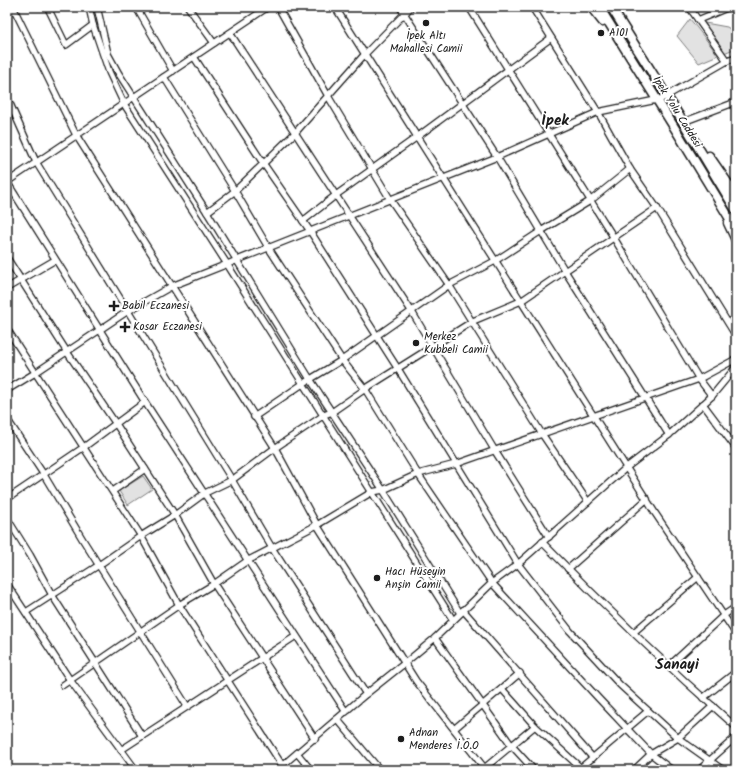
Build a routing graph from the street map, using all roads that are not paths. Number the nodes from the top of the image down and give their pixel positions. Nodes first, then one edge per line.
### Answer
1 (13, 7) edge
2 (89, 7) edge
3 (97, 7) edge
4 (136, 7) edge
5 (188, 7) edge
6 (268, 7) edge
7 (278, 7) edge
8 (335, 7) edge
9 (400, 7) edge
10 (411, 7) edge
11 (469, 7) edge
12 (532, 7) edge
13 (591, 7) edge
14 (599, 7) edge
15 (611, 7) edge
16 (689, 7) edge
17 (729, 7) edge
18 (48, 8) edge
19 (405, 14) junction
20 (698, 20) junction
21 (93, 25) junction
22 (230, 33) junction
23 (551, 38) junction
24 (620, 41) junction
25 (214, 43) junction
26 (365, 54) junction
27 (194, 57) junction
28 (736, 58) edge
29 (727, 61) junction
30 (508, 70) junction
31 (174, 71) junction
32 (164, 77) junction
33 (328, 96) junction
34 (666, 96) junction
35 (7, 97) edge
36 (134, 98) junction
37 (658, 100) junction
38 (736, 102) edge
39 (124, 104) junction
40 (463, 104) junction
41 (598, 112) junction
42 (683, 122) junction
43 (296, 133) junction
44 (548, 134) junction
45 (76, 135) junction
46 (417, 137) junction
47 (497, 157) junction
48 (36, 162) junction
49 (264, 164) junction
50 (372, 168) junction
51 (630, 168) junction
52 (443, 178) junction
53 (7, 182) edge
54 (235, 191) junction
55 (336, 195) junction
56 (716, 195) junction
57 (736, 195) edge
58 (390, 199) junction
59 (590, 201) junction
60 (658, 208) junction
61 (736, 210) edge
62 (207, 212) junction
63 (349, 216) junction
64 (303, 221) junction
65 (736, 229) edge
66 (310, 231) junction
67 (541, 231) junction
68 (614, 238) junction
69 (736, 240) edge
70 (268, 248) junction
71 (7, 258) edge
72 (55, 260) junction
73 (236, 260) junction
74 (495, 261) junction
75 (227, 264) junction
76 (565, 271) junction
77 (22, 280) junction
78 (449, 285) junction
79 (172, 286) junction
80 (7, 288) edge
81 (521, 301) junction
82 (128, 311) junction
83 (412, 312) junction
84 (473, 321) junction
85 (7, 329) edge
86 (100, 330) junction
87 (377, 336) junction
88 (736, 336) edge
89 (433, 347) junction
90 (67, 352) junction
91 (736, 359) edge
92 (342, 360) junction
93 (736, 367) edge
94 (398, 369) junction
95 (35, 373) junction
96 (310, 379) junction
97 (700, 379) junction
98 (304, 383) junction
99 (7, 390) edge
100 (365, 390) junction
101 (712, 396) junction
102 (646, 398) junction
103 (145, 402) junction
104 (703, 404) junction
105 (332, 412) junction
106 (324, 415) junction
107 (254, 416) junction
108 (594, 416) junction
109 (7, 419) edge
110 (116, 424) junction
111 (542, 434) junction
112 (670, 434) junction
113 (84, 447) junction
114 (274, 448) junction
115 (736, 448) edge
116 (494, 451) junction
117 (456, 464) junction
118 (627, 467) junction
119 (145, 469) junction
120 (44, 474) junction
121 (418, 474) junction
122 (232, 480) junction
123 (383, 490) junction
124 (113, 492) junction
125 (372, 492) junction
126 (205, 493) junction
127 (7, 499) edge
128 (647, 499) junction
129 (588, 502) junction
130 (175, 515) junction
131 (7, 518) edge
132 (317, 525) junction
133 (141, 536) junction
134 (549, 537) junction
135 (542, 542) junction
136 (272, 548) junction
137 (247, 561) junction
138 (518, 564) junction
139 (99, 565) junction
140 (568, 569) junction
141 (698, 577) junction
142 (492, 582) junction
143 (7, 584) edge
144 (214, 584) junction
145 (52, 595) junction
146 (179, 605) junction
147 (736, 607) edge
148 (462, 611) junction
149 (26, 612) junction
150 (724, 616) junction
151 (453, 620) junction
152 (141, 632) junction
153 (634, 632) junction
154 (736, 634) edge
155 (296, 636) junction
156 (435, 638) junction
157 (262, 659) junction
158 (405, 663) junction
159 (95, 664) junction
160 (669, 666) junction
161 (736, 672) edge
162 (520, 673) junction
163 (70, 680) junction
164 (227, 680) junction
165 (63, 685) dead end
166 (502, 689) junction
167 (366, 694) junction
168 (703, 698) junction
169 (483, 705) junction
170 (187, 706) junction
171 (713, 706) junction
172 (648, 711) junction
173 (346, 712) junction
174 (337, 719) junction
175 (535, 726) junction
176 (736, 727) edge
177 (454, 729) junction
178 (627, 729) junction
179 (142, 736) junction
180 (736, 737) edge
181 (678, 738) junction
182 (315, 739) junction
183 (512, 746) junction
184 (121, 750) junction
185 (297, 753) junction
186 (651, 754) junction
187 (593, 758) junction
188 (710, 761) junction
189 (282, 765) junction
190 (484, 769) edge
191 (581, 769) edge
192 (136, 770) edge
193 (276, 770) edge
194 (311, 770) edge
195 (380, 770) edge
196 (534, 770) edge
197 (634, 770) edge
198 (672, 770) edge
199 (699, 770) edge
200 (723, 770) edge

1 - 45 street
2 - 21 street
3 - 36 street
4 - 31 street
5 - 25 street
6 - 22 street
7 - 33 street
8 - 26 street
9 - 19 street
10 - 19 street
11 - 30 street
12 - 23 street
13 - 24 highway
14 - 24 highway, İpek Yolu Caddesi
15 - 34 highway, İpek Yolu Caddesi
16 - 20 street
17 - 20 street
18 - 21 street
19 - 26 street
19 - 40 street
20 - 29 street
21 - 39 street
22 - 25 street
22 - 43 street
23 - 30 street
23 - 41 street
24 - 37 highway, İpek Yolu Caddesi
25 - 27 street
26 - 33 street
26 - 46 street
27 - 31 street
27 - 49 street
28 - 29 street
29 - 34 street
30 - 40 street
30 - 44 street
31 - 32 street
32 - 36 street
32 - 54 street
33 - 43 street
33 - 50 street
34 - 37 street
34 - 42 highway, İpek Yolu Caddesi
35 - 48 street
36 - 39 street
36 - 62 street
37 - 41 street
37 - 56 highway, İpek Yolu Caddesi
38 - 42 street
39 - 45 street
39 - 75 street
40 - 46 street
40 - 47 street
41 - 44 street
41 - 51 street
42 - 57 highway
42 - 61 highway, İpek Yolu Caddesi
43 - 49 street
43 - 55 street
44 - 47 street
44 - 59 street
45 - 48 street
45 - 79 street
46 - 50 street
46 - 52 street
47 - 52 street
47 - 67 street
48 - 53 street
48 - 82 street
49 - 54 street
49 - 64 street
50 - 55 street
50 - 58 street
51 - 59 street
51 - 60 street
52 - 58 street
52 - 74 street
53 - 72 street
54 - 62 street
54 - 70 street
55 - 63 street
55 - 64 street
56 - 65 highway, İpek Yolu Caddesi
56 - 69 highway
58 - 63 street
58 - 78 street
59 - 67 street
59 - 68 street
60 - 68 street
60 - 88 street
62 - 73 street
63 - 66 street
63 - 83 street
64 - 66 street
66 - 70 street
66 - 87 street
67 - 74 street
67 - 76 street
68 - 76 street
68 - 97 street
70 - 73 street
70 - 92 street
71 - 77 street
72 - 77 street
72 - 86 street
73 - 75 street
73 - 96 street
74 - 78 street
74 - 81 street
75 - 79 street
75 - 98 street
76 - 81 street
76 - 102 street
77 - 80 street
77 - 90 street
78 - 83 street
78 - 84 street
79 - 82 street
79 - 107 street
81 - 84 street
81 - 108 street
82 - 86 street
82 - 122 street
83 - 87 street
83 - 89 street
84 - 89 street
84 - 111 street
85 - 95 street
86 - 90 street
86 - 103 street
87 - 92 street
87 - 94 street
89 - 94 street
89 - 116 street
90 - 95 street
90 - 110 street
91 - 97 street
92 - 96 street
92 - 100 street
93 - 101 street
94 - 100 street
94 - 117 street
95 - 99 street
95 - 113 street
96 - 98 street
96 - 105 street
97 - 101 street
97 - 102 street
98 - 106 street
98 - 107 street
100 - 105 street
100 - 121 street
101 - 104 street
102 - 108 street
102 - 112 street
103 - 110 street
103 - 126 street
104 - 112 street
104 - 115 street
105 - 106 street
105 - 123 street
106 - 114 street
106 - 125 street
107 - 114 street
108 - 111 street
108 - 118 street
109 - 120 street
110 - 113 street
110 - 119 street
111 - 116 street
111 - 129 street
112 - 118 street
113 - 120 street
113 - 124 street
114 - 122 street
114 - 132 street
116 - 117 street
116 - 134 street
117 - 121 street
117 - 138 street
118 - 128 street
118 - 129 street
119 - 124 street
119 - 130 street
120 - 127 street
120 - 139 street
121 - 123 street
121 - 142 street
122 - 126 street
122 - 136 street
123 - 125 street
123 - 148 street
124 - 133 street
125 - 132 street
125 - 151 street
126 - 130 street
126 - 137 street
128 - 140 street
128 - 141 street
129 - 134 street
130 - 133 street
130 - 144 street
131 - 145 street
132 - 136 street
132 - 158 street
133 - 139 street
133 - 146 street
134 - 135 street
135 - 138 street
135 - 140 street
136 - 137 street
136 - 167 street
137 - 144 street
137 - 155 street
138 - 142 street
138 - 172 street
139 - 145 street
139 - 152 street
140 - 153 street
141 - 150 street
141 - 153 street
142 - 148 street
142 - 178 street
143 - 149 street
144 - 146 street
144 - 157 street
145 - 149 street
145 - 159 street
146 - 152 street
146 - 164 street
147 - 150 street
148 - 151 street
148 - 162 street
149 - 163 street
150 - 154 street
150 - 160 street
151 - 156 street
152 - 159 street
152 - 170 street
153 - 160 street
155 - 157 street
155 - 173 street
156 - 158 street
156 - 169 street
157 - 164 street
157 - 182 street
158 - 167 street
158 - 177 street
159 - 163 street
159 - 179 street
160 - 168 street
161 - 168 street
162 - 166 street
162 - 187 street
163 - 165 street
163 - 184 street
164 - 170 street
164 - 189 street
166 - 169 street
166 - 175 street
167 - 173 street
168 - 171 street
169 - 177 street
169 - 183 street
170 - 179 street
171 - 176 street
171 - 181 street
172 - 178 street
172 - 181 street
173 - 174 street
174 - 182 street
174 - 195 street
175 - 183 street
175 - 191 street
177 - 190 street
178 - 186 street
178 - 187 street
179 - 184 street
180 - 188 street
181 - 186 street
181 - 188 street
182 - 185 street
183 - 190 street
183 - 196 street
184 - 192 street
185 - 189 street
185 - 194 street
186 - 197 street
186 - 198 street
187 - 191 street
188 - 199 street
188 - 200 street
189 - 193 street

